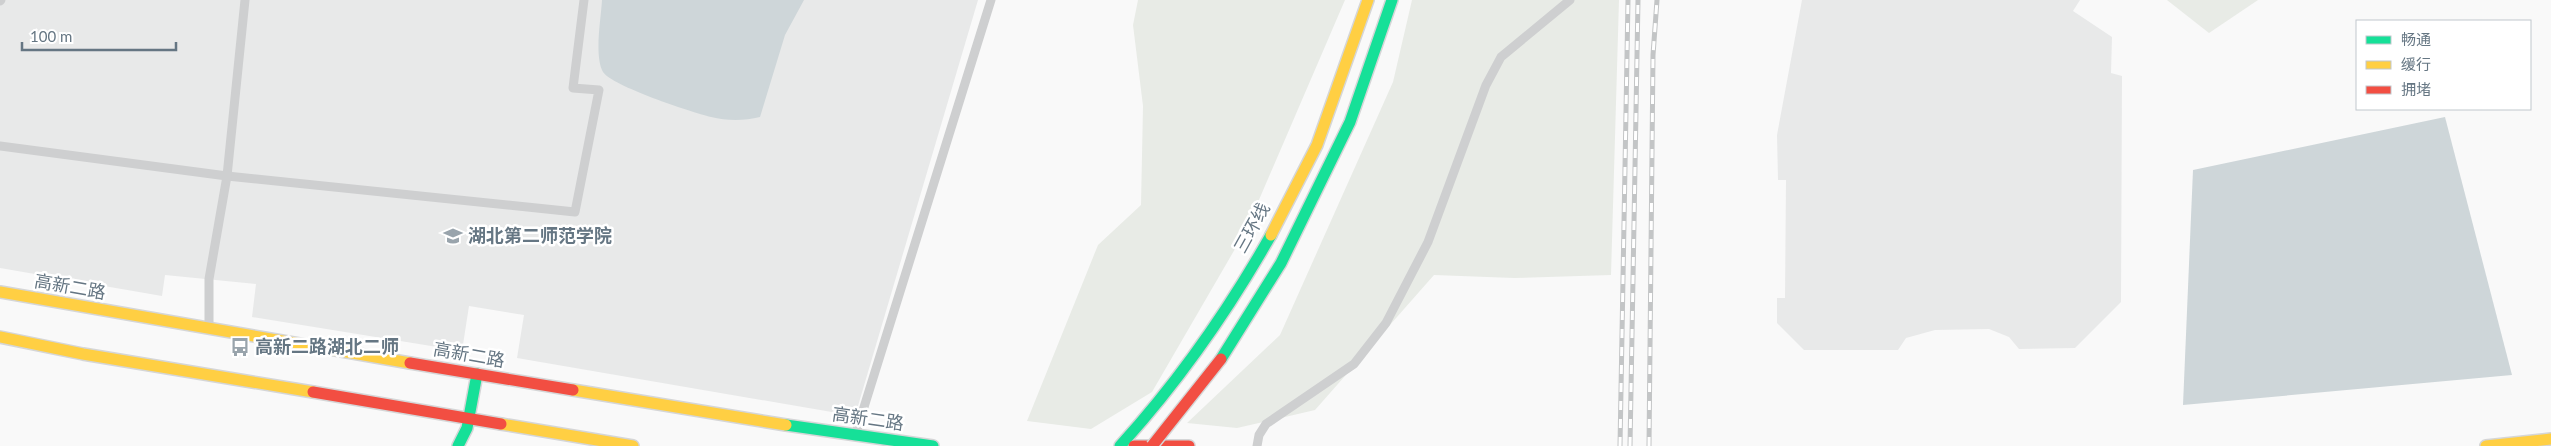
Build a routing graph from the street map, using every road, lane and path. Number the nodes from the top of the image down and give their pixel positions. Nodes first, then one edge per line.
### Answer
1 (245, 0) edge
2 (584, 0) edge
3 (991, 0) edge
4 (1368, 0) edge
5 (1392, 0) edge
6 (1570, 0) edge
7 (0, 146) edge
8 (227, 176) junction
9 (0, 292) edge
10 (209, 328) junction
11 (0, 337) edge
12 (477, 374) junction
13 (469, 419) junction
14 (855, 436) junction
15 (2551, 439) edge
16 (458, 446) edge
17 (633, 446) edge
18 (933, 446) edge
19 (1120, 446) edge
20 (1134, 446) edge
21 (1152, 446) edge
22 (1189, 446) edge
23 (1257, 446) edge
24 (2486, 446) edge

1 - 8 street
2 - 8 street
3 - 14 street
4 - 19 main road, 三环线
5 - 21 main road, bridge
6 - 23 street
7 - 8 street
8 - 10 street
9 - 10 main road, 高新二路
10 - 12 main road, 高新二路
11 - 13 main road
12 - 13 main road
12 - 14 main road, 高新二路
13 - 16 main road
13 - 17 main road
14 - 18 main road, 高新二路
15 - 24 main road
20 - 22 main road

